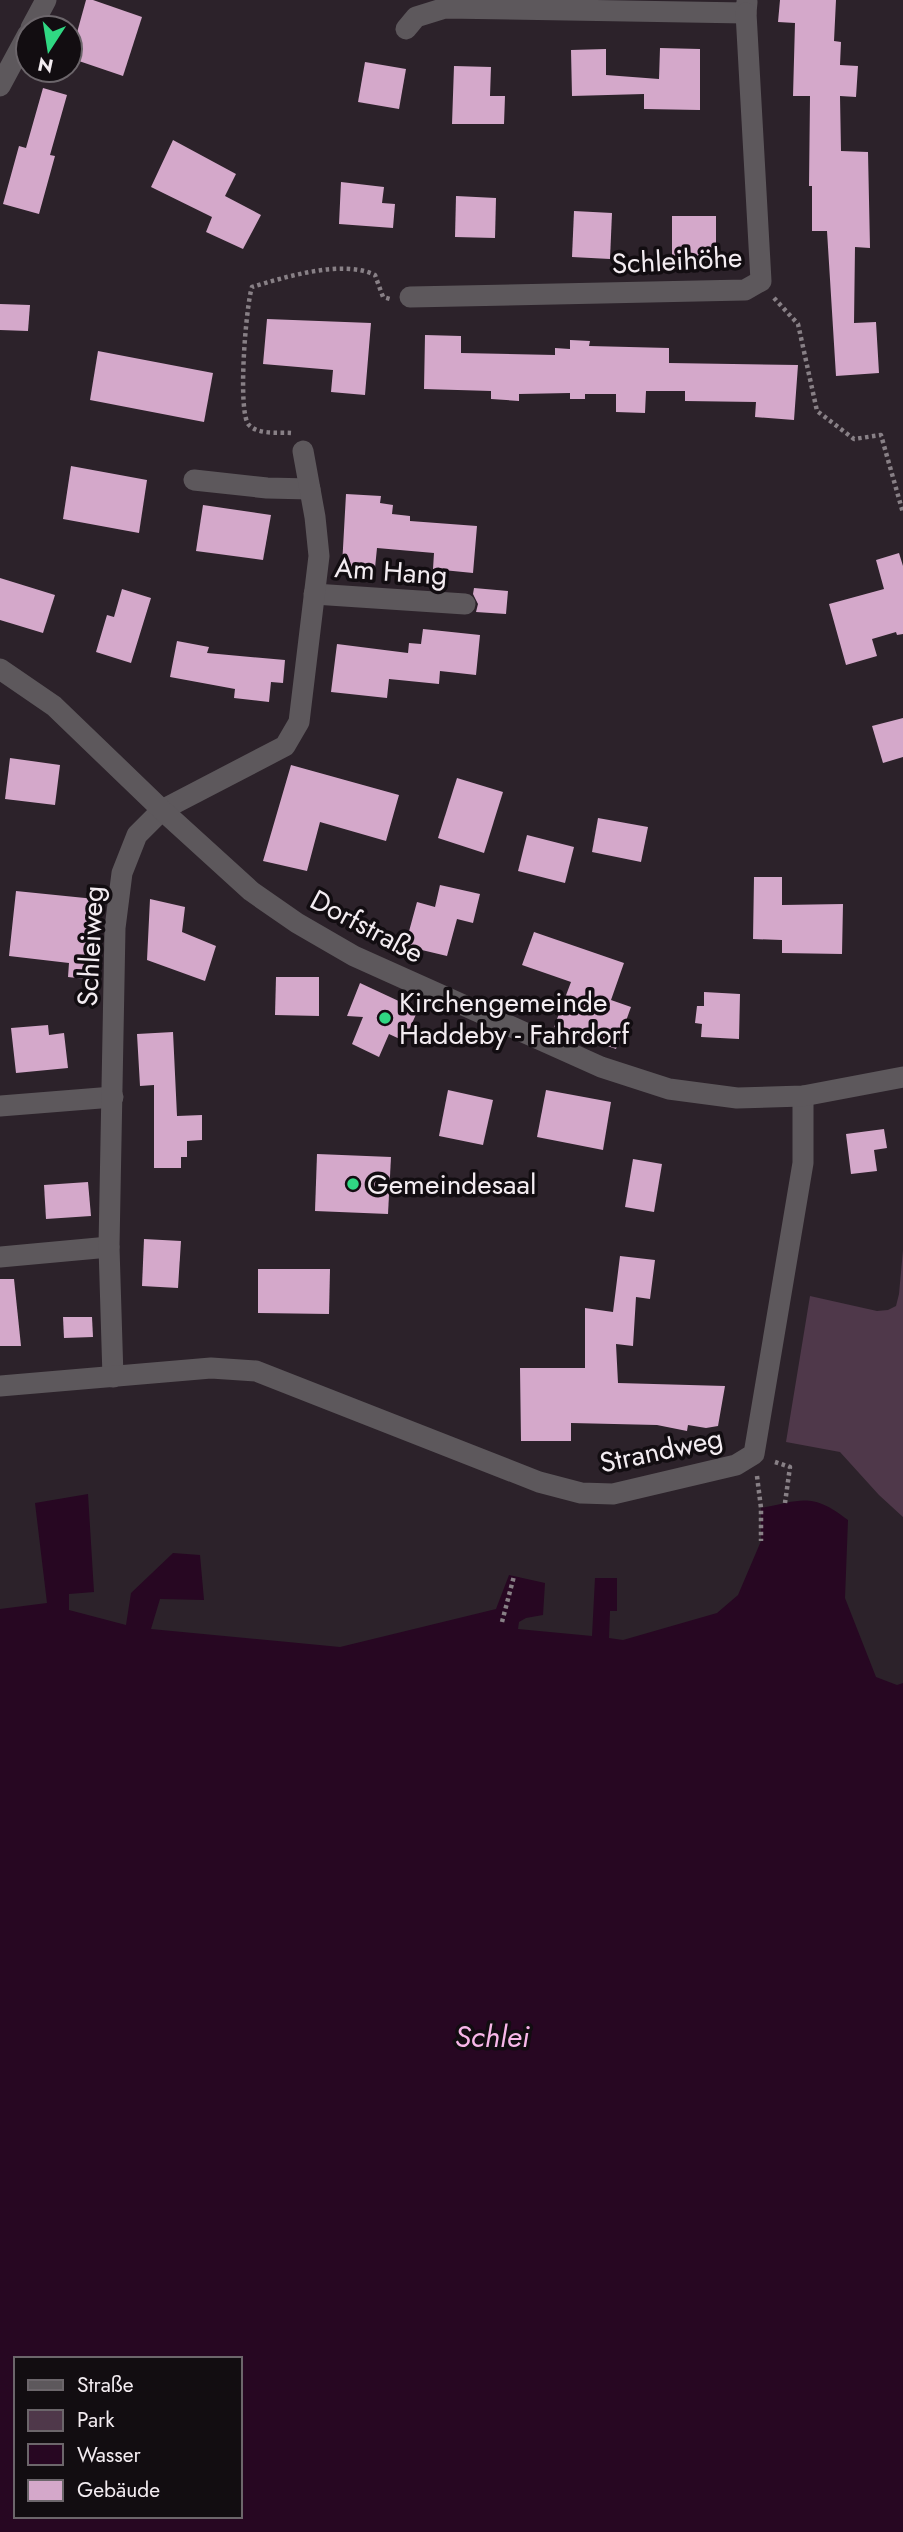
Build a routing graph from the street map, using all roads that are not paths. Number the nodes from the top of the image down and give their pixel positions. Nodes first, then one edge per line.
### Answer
1 (746, 7) edge
2 (406, 29) dead end
3 (14, 60) edge
4 (0, 86) edge
5 (410, 297) road end
6 (303, 451) road end
7 (194, 480) dead end
8 (310, 489) junction
9 (314, 594) junction
10 (465, 604) dead end
11 (0, 669) edge
12 (162, 810) junction
13 (903, 1077) edge
14 (803, 1096) junction
15 (113, 1097) junction
16 (0, 1106) edge
17 (108, 1247) junction
18 (0, 1256) edge
19 (113, 1377) junction
20 (0, 1386) edge

1 - 2 street, Schleihöhe
1 - 5 street, Schleihöhe
3 - 4 street
6 - 8 street, Am Hang
7 - 8 street
8 - 9 street, Am Hang
9 - 10 street, Am Hang
9 - 12 street, Am Hang
11 - 12 street, Dorfstraße
12 - 14 street, Dorfstraße
12 - 15 street, Schleiweg
13 - 14 street, Dorfstraße
14 - 19 street, Strandweg
15 - 16 street
15 - 17 street, Schleiweg
17 - 18 street
17 - 19 street, Schleiweg
19 - 20 street

